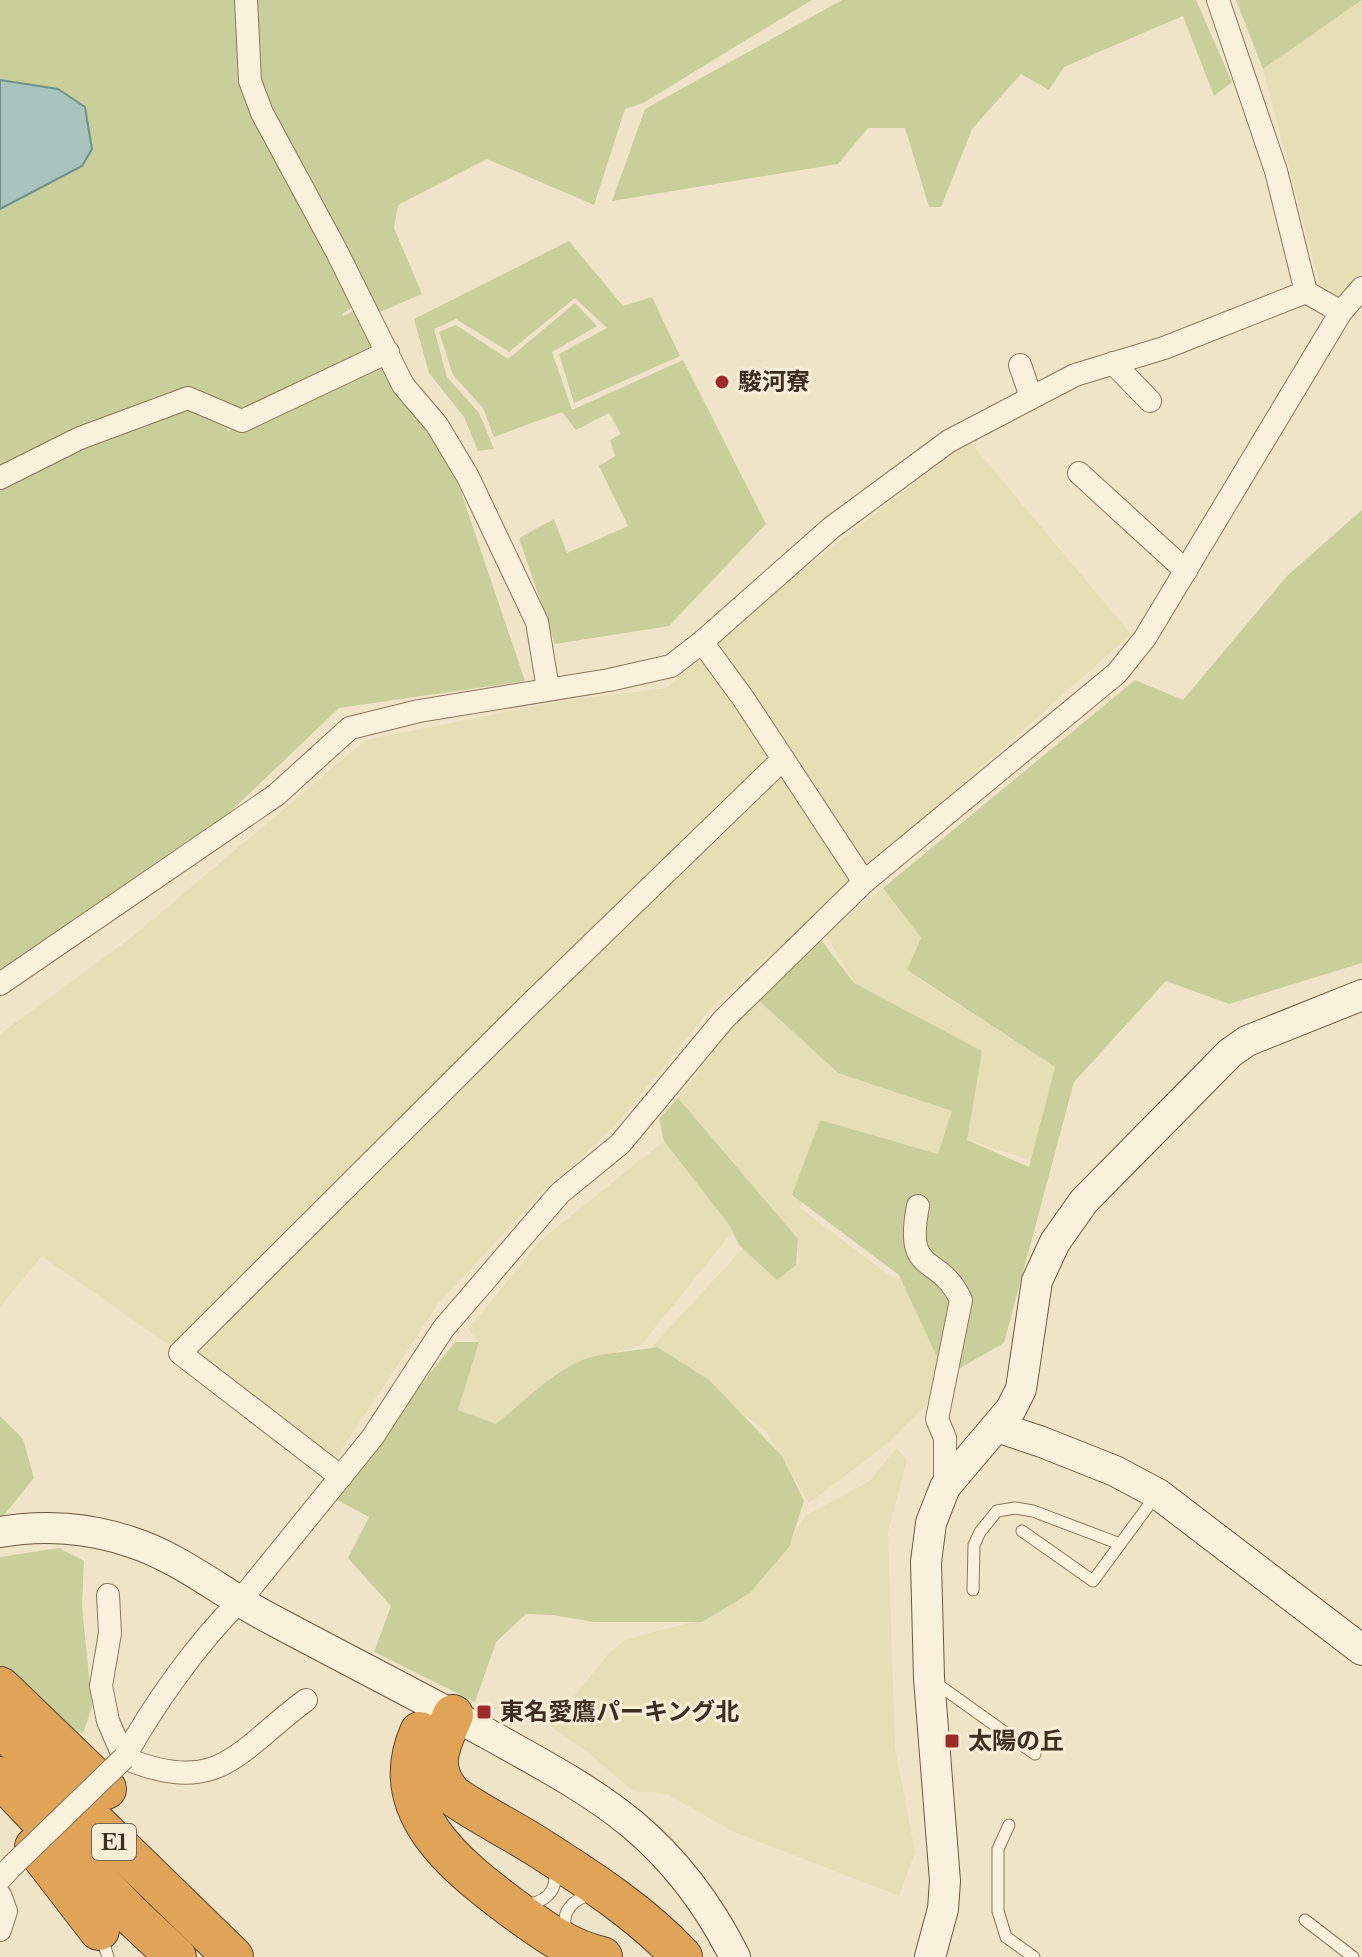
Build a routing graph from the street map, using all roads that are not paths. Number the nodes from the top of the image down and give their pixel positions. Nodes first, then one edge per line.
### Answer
1 (246, 0) edge
2 (1218, 0) edge
3 (1362, 288) edge
4 (1306, 292) junction
5 (1341, 312) junction
6 (388, 352) junction
7 (1113, 363) junction
8 (1020, 365) dead end
9 (1031, 397) junction
10 (1150, 401) dead end
11 (1079, 473) dead end
12 (0, 478) edge
13 (1186, 571) junction
14 (702, 642) junction
15 (548, 689) junction
16 (783, 759) junction
17 (864, 882) junction
18 (0, 984) edge
19 (1362, 995) edge
20 (918, 1206) dead end
21 (997, 1427) junction
22 (341, 1477) junction
23 (945, 1487) junction
24 (1158, 1494) junction
25 (1022, 1531) dead end
26 (0, 1532) edge
27 (1120, 1544) junction
28 (973, 1590) dead end
29 (108, 1595) dead end
30 (239, 1602) junction
31 (1362, 1650) edge
32 (929, 1678) junction
33 (0, 1687) edge
34 (306, 1700) dead end
35 (443, 1710) junction
36 (0, 1724) edge
37 (1035, 1754) dead end
38 (115, 1774) junction
39 (0, 1777) edge
40 (0, 1804) edge
41 (1009, 1825) dead end
42 (541, 1849) junction
43 (6, 1873) edge
44 (0, 1895) edge
45 (612, 1898) junction
46 (505, 1902) junction
47 (1305, 1920) dead end
48 (0, 1930) edge
49 (104, 1943) edge
50 (596, 1956) edge
51 (176, 1957) edge
52 (233, 1957) edge
53 (682, 1957) edge
54 (735, 1957) edge
55 (930, 1957) edge
56 (1034, 1957) edge
57 (1353, 1957) edge

1 - 6 street
2 - 4 street
3 - 5 street
4 - 5 street
4 - 7 street
5 - 13 street
6 - 12 street
6 - 15 street
7 - 9 street
7 - 10 street
8 - 9 street
9 - 14 street
11 - 13 street
13 - 17 street
14 - 15 street
14 - 16 street
15 - 18 street
16 - 17 street
16 - 22 street
17 - 22 street
19 - 21 street
20 - 23 street
21 - 23 street
21 - 24 street
22 - 30 street
23 - 32 street
24 - 27 lane
24 - 31 street
25 - 27 lane
26 - 30 street
27 - 28 lane
29 - 38 street
30 - 35 street
30 - 38 street
32 - 37 lane
32 - 55 street
33 - 38 highway
34 - 38 street
35 - 42 highway
35 - 46 highway
35 - 54 street
36 - 52 highway, E1
38 - 43 street, bridge
39 - 51 highway, E1
40 - 49 highway
41 - 56 lane
42 - 45 highway
42 - 46 lane
44 - 48 street
45 - 50 lane
45 - 53 highway
46 - 50 highway
47 - 57 lane

